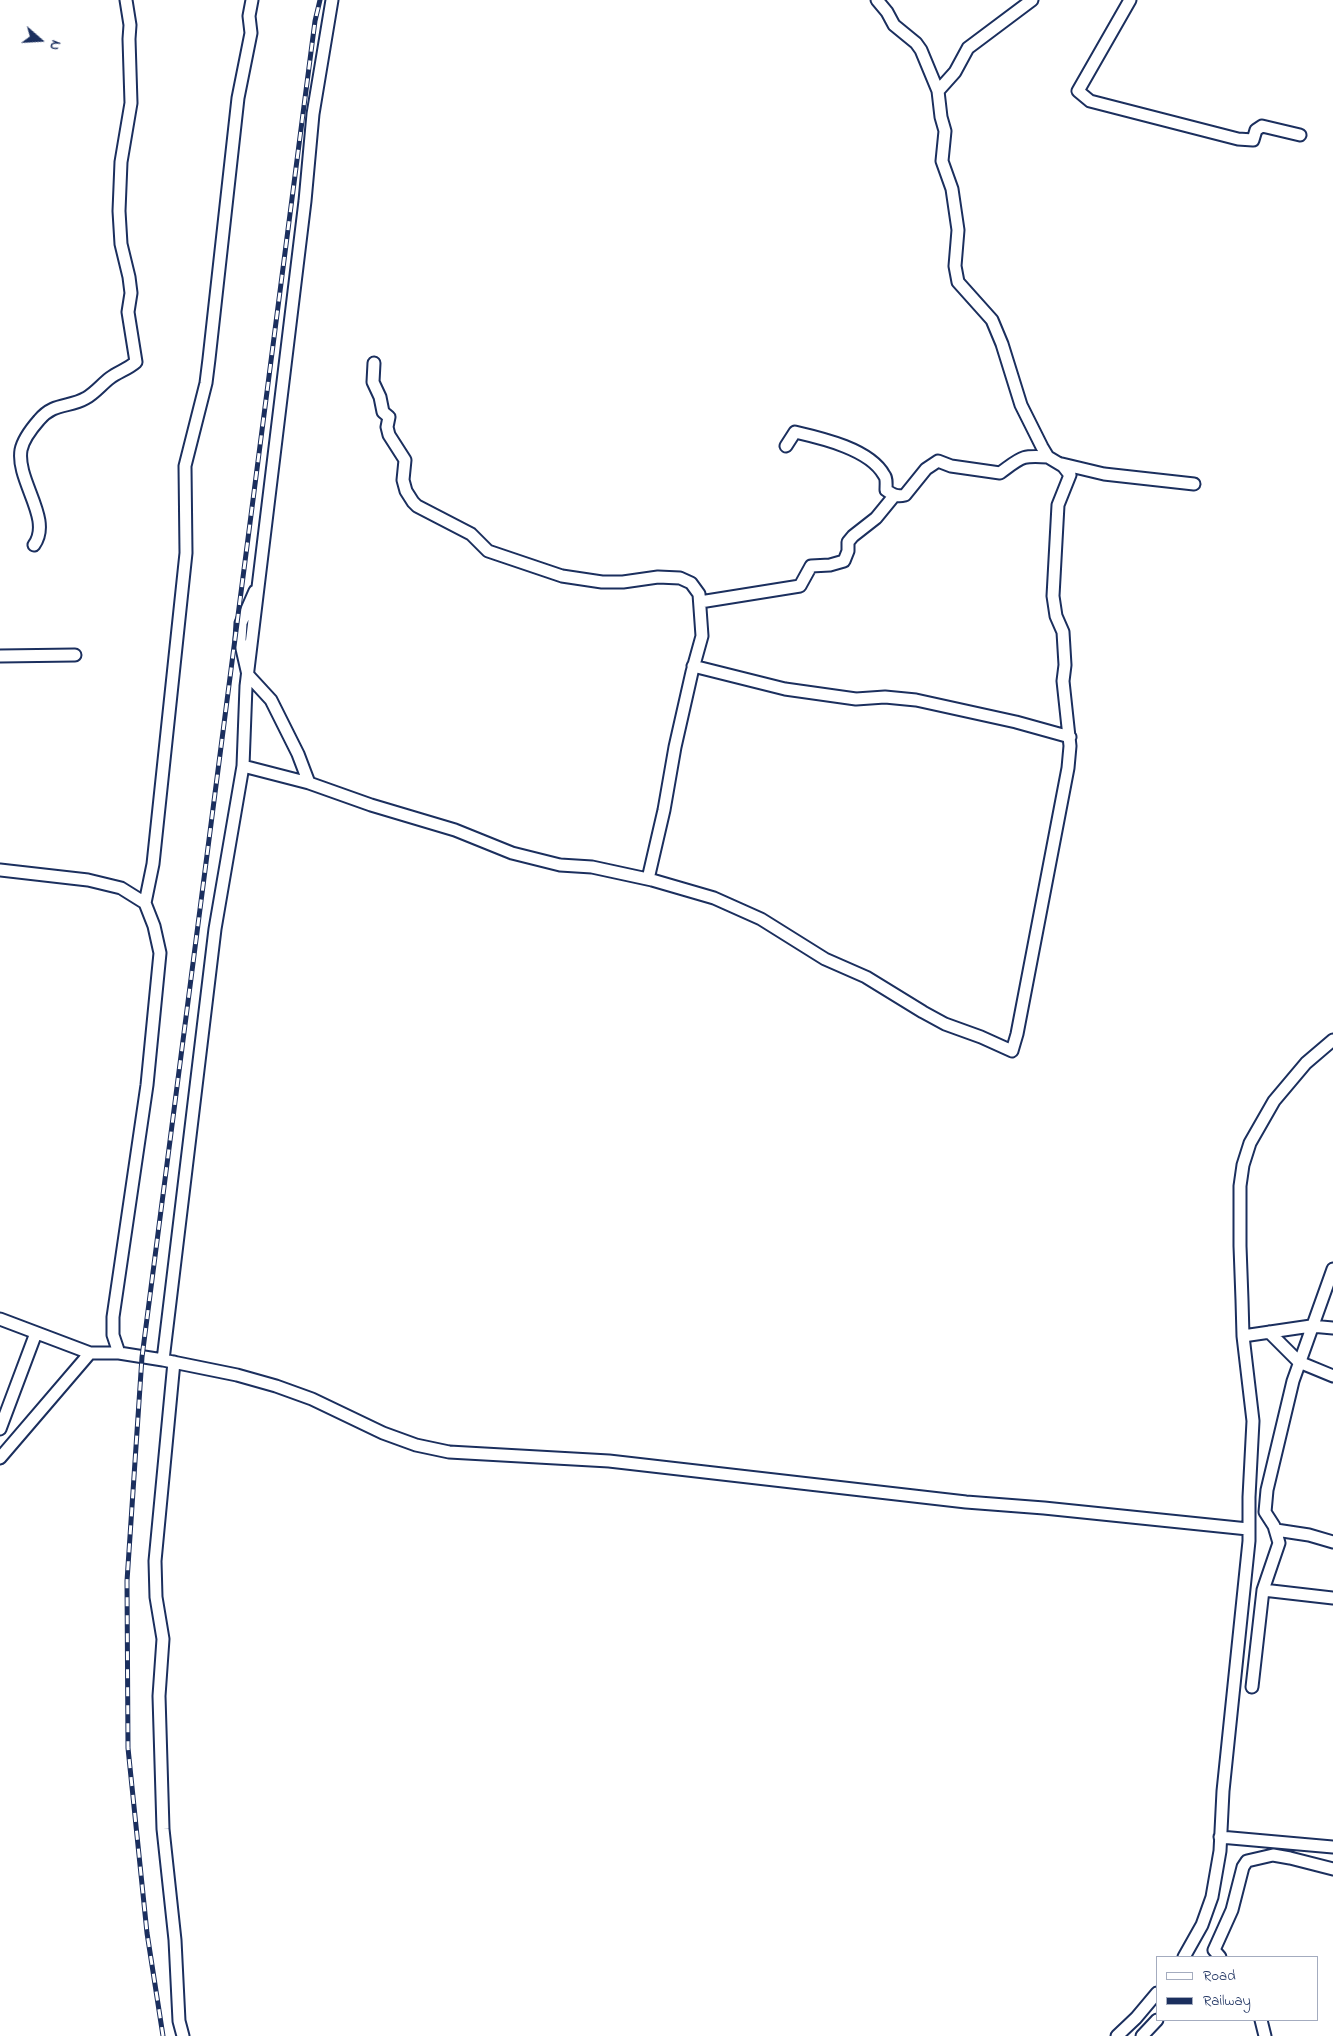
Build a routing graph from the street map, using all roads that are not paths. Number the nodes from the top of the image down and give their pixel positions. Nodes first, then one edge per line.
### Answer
1 (126, 0) edge
2 (252, 0) edge
3 (332, 0) edge
4 (877, 0) edge
5 (1032, 0) edge
6 (1130, 0) edge
7 (938, 91) junction
8 (1300, 135) dead end
9 (374, 363) dead end
10 (786, 446) dead end
11 (1053, 460) junction
12 (1194, 484) dead end
13 (894, 496) junction
14 (34, 545) dead end
15 (700, 602) junction
16 (75, 655) dead end
17 (0, 656) edge
18 (693, 666) junction
19 (248, 675) junction
20 (1070, 737) junction
21 (243, 766) junction
22 (309, 783) junction
23 (0, 870) edge
24 (648, 879) junction
25 (145, 903) junction
26 (1333, 1040) edge
27 (1333, 1269) edge
28 (0, 1319) edge
29 (1311, 1326) junction
30 (1333, 1328) edge
31 (1269, 1332) junction
32 (36, 1333) junction
33 (1243, 1336) junction
34 (90, 1353) junction
35 (119, 1353) junction
36 (169, 1361) junction
37 (1299, 1362) junction
38 (1333, 1376) edge
39 (0, 1429) edge
40 (0, 1458) edge
41 (1248, 1529) junction
42 (1276, 1530) junction
43 (1333, 1542) edge
44 (1263, 1590) junction
45 (1333, 1598) edge
46 (1252, 1687) dead end
47 (1220, 1837) junction
48 (1333, 1847) edge
49 (1333, 1869) edge
50 (1214, 1955) edge
51 (1185, 1956) edge
52 (1156, 1993) edge
53 (1156, 2021) edge
54 (1261, 2021) edge
55 (183, 2036) edge
56 (1117, 2036) edge
57 (1142, 2036) edge
58 (1265, 2036) edge

1 - 14 street
2 - 25 street
3 - 19 street
4 - 7 street
5 - 7 street
6 - 8 street
7 - 11 street
9 - 15 street
10 - 13 street
11 - 12 street
11 - 13 street
11 - 20 street
13 - 15 street
15 - 18 street
16 - 17 street
18 - 20 street
18 - 24 street
19 - 21 street
19 - 22 street
20 - 24 street
21 - 22 street
21 - 36 street
22 - 24 street
23 - 25 street
25 - 35 street
26 - 33 street
27 - 29 street
28 - 32 street
29 - 30 street
29 - 31 street
29 - 37 street
31 - 33 street
31 - 37 street
32 - 34 street
32 - 39 street
33 - 41 street
34 - 35 street
34 - 40 street
35 - 36 street
36 - 41 street
36 - 55 street
37 - 38 street
37 - 42 street
41 - 47 street
42 - 43 street
42 - 44 street
44 - 45 street
44 - 46 street
47 - 48 street
47 - 51 street
49 - 50 street
52 - 56 street
53 - 57 street
54 - 58 street

